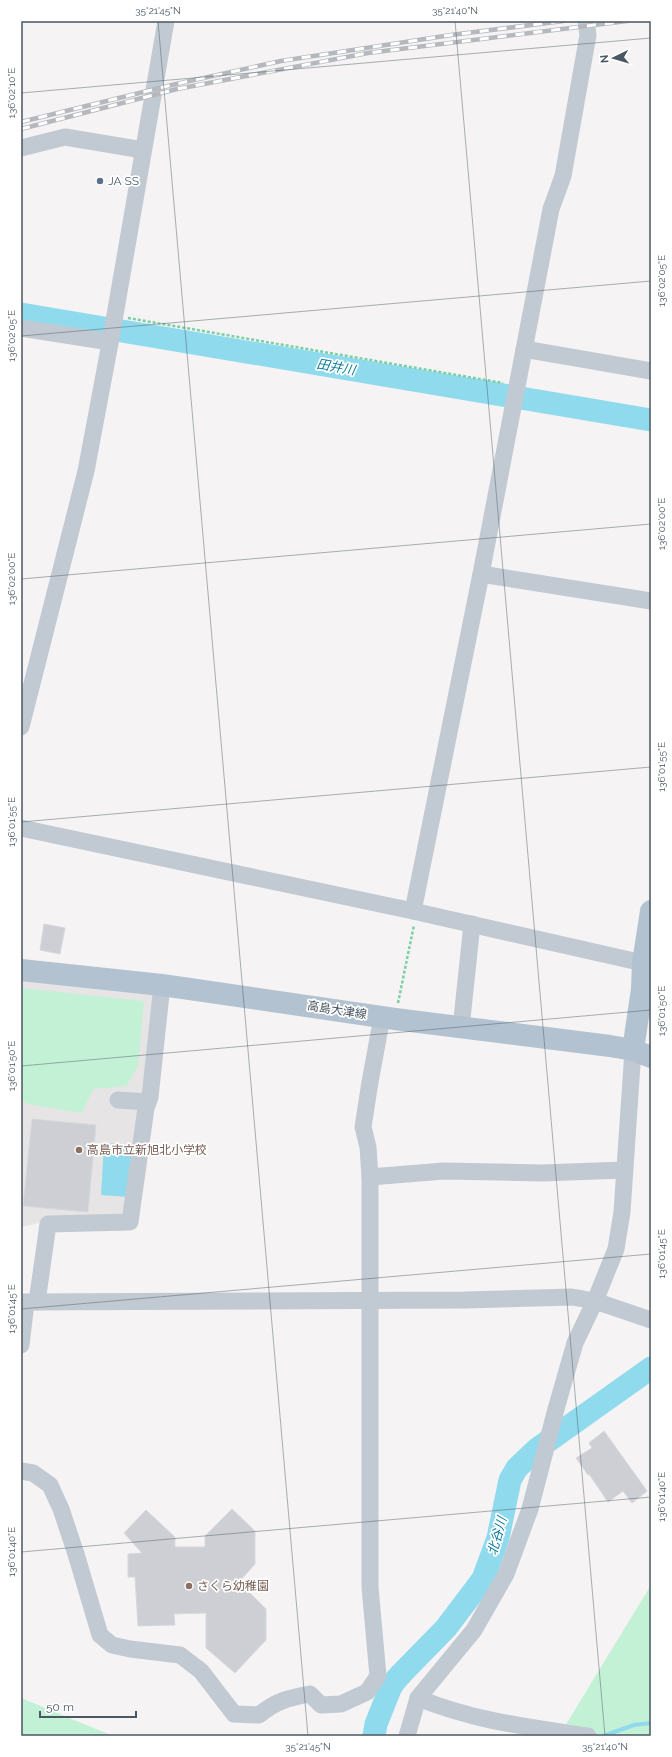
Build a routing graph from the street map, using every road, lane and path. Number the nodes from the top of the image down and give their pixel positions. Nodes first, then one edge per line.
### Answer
1 (166, 21) edge
2 (586, 21) edge
3 (21, 148) edge
4 (144, 150) junction
5 (21, 328) edge
6 (112, 330) junction
7 (524, 349) junction
8 (651, 371) edge
9 (517, 385) junction
10 (481, 574) junction
11 (651, 601) edge
12 (21, 727) edge
13 (21, 828) edge
14 (413, 911) junction
15 (651, 911) edge
16 (472, 924) junction
17 (643, 963) junction
18 (21, 970) edge
19 (162, 985) junction
20 (646, 989) edge
21 (389, 1018) junction
22 (461, 1028) junction
23 (642, 1053) edge
24 (118, 1100) dead end
25 (148, 1102) junction
26 (624, 1170) junction
27 (370, 1177) junction
28 (370, 1300) junction
29 (595, 1301) junction
30 (28, 1302) edge
31 (651, 1320) edge
32 (21, 1346) edge
33 (21, 1471) edge
34 (418, 1698) junction
35 (407, 1736) edge
36 (588, 1736) edge

1 - 4 street
2 - 7 street
3 - 4 street
4 - 6 street
5 - 6 street
6 - 9 path
6 - 12 street
7 - 8 street
7 - 9 street
9 - 10 street
10 - 11 street
10 - 14 street
13 - 14 street
14 - 16 street
14 - 21 path
15 - 17 main road
16 - 17 street
16 - 22 street
17 - 20 main road
18 - 19 main road, 高島大津線
19 - 21 main road, 高島大津線
19 - 25 street
20 - 23 main road
21 - 22 main road, 高島大津線
21 - 27 street
22 - 23 main road, 高島大津線
23 - 26 street
24 - 25 street
25 - 30 street
26 - 27 street
26 - 29 street
27 - 28 street
28 - 29 street
28 - 30 street
28 - 33 street
29 - 31 street
29 - 34 street
30 - 32 street
34 - 35 street
34 - 36 street

